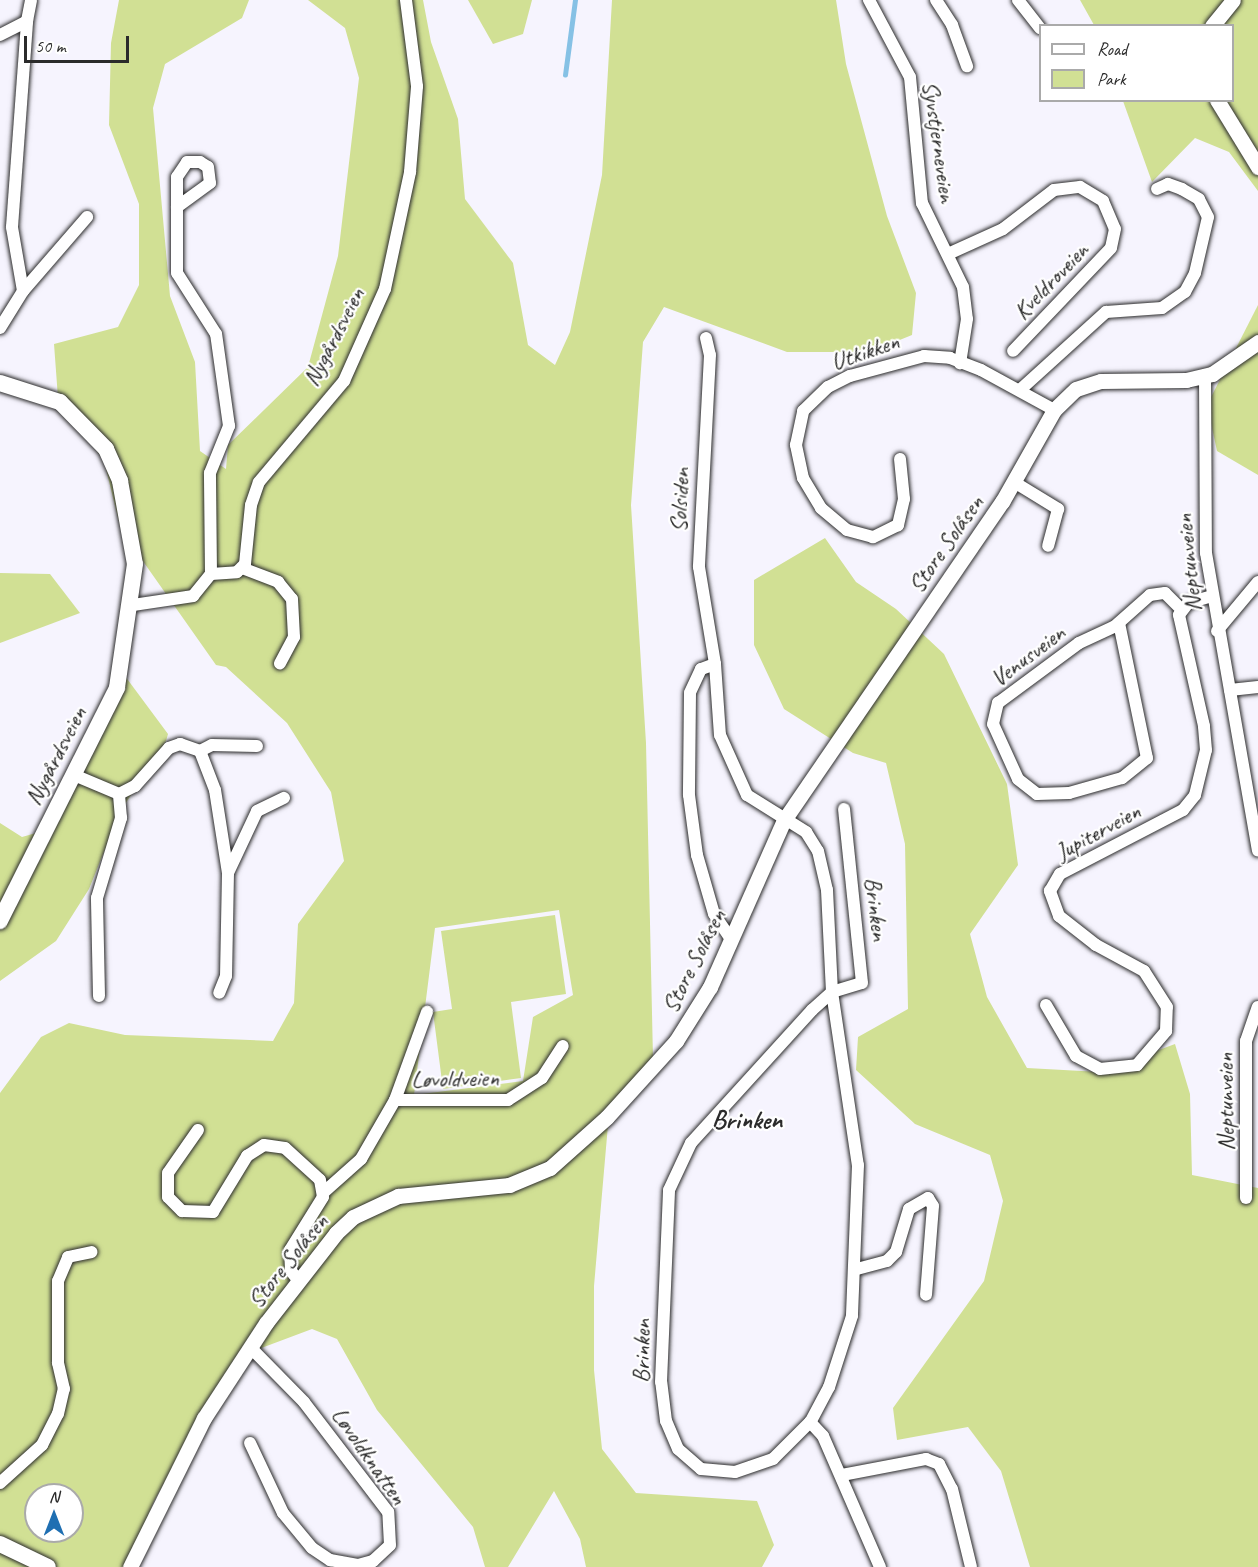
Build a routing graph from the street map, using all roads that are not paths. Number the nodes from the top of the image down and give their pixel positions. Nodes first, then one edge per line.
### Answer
1 (30, 0) edge
2 (406, 0) edge
3 (868, 0) edge
4 (936, 0) edge
5 (1018, 0) edge
6 (1233, 0) edge
7 (27, 21) junction
8 (1214, 24) edge
9 (1039, 26) edge
10 (0, 35) edge
11 (967, 66) dead end
12 (1218, 102) edge
13 (1258, 166) edge
14 (1157, 189) dead end
15 (177, 207) dead end
16 (87, 217) dead end
17 (948, 254) junction
18 (24, 291) junction
19 (0, 328) edge
20 (706, 338) dead end
21 (1258, 342) edge
22 (1012, 351) dead end
23 (960, 363) junction
24 (1205, 375) junction
25 (0, 382) edge
26 (1021, 389) junction
27 (1054, 410) junction
28 (900, 459) dead end
29 (1014, 482) junction
30 (1048, 546) dead end
31 (242, 568) junction
32 (211, 574) junction
33 (1258, 582) edge
34 (1213, 596) junction
35 (133, 605) junction
36 (1181, 609) junction
37 (1119, 623) junction
38 (1217, 631) junction
39 (280, 663) dead end
40 (716, 664) junction
41 (1258, 687) edge
42 (1230, 690) junction
43 (257, 746) dead end
44 (200, 751) junction
45 (74, 774) junction
46 (119, 794) junction
47 (284, 798) dead end
48 (844, 809) dead end
49 (784, 820) junction
50 (1258, 850) edge
51 (228, 873) junction
52 (0, 921) edge
53 (731, 939) junction
54 (832, 992) junction
55 (219, 993) dead end
56 (99, 996) dead end
57 (1046, 1005) dead end
58 (1258, 1007) edge
59 (427, 1012) dead end
60 (1252, 1039) edge
61 (563, 1046) dead end
62 (395, 1100) junction
63 (198, 1130) dead end
64 (324, 1192) junction
65 (1246, 1198) dead end
66 (91, 1252) dead end
67 (857, 1269) junction
68 (298, 1280) junction
69 (926, 1295) dead end
70 (250, 1348) junction
71 (810, 1422) junction
72 (250, 1443) dead end
73 (842, 1475) junction
74 (0, 1483) edge
75 (0, 1544) edge
76 (48, 1567) edge
77 (130, 1567) edge
78 (880, 1567) edge
79 (971, 1567) edge

1 - 7 street
2 - 31 street, Nygårdsveien
3 - 17 street, Syvstjerneveien
4 - 11 street, Syvstjerneveien
5 - 9 street
6 - 8 street
7 - 10 street
7 - 18 street
12 - 13 street
14 - 26 street
15 - 32 street
16 - 18 street
17 - 22 street, Kveldroveien
17 - 23 street, Syvstjerneveien
18 - 19 street
20 - 40 street, Solsiden
21 - 24 street, Store Solåsen
23 - 26 street, Utkikken
23 - 28 street, Utkikken
24 - 27 street, Store Solåsen
24 - 34 street, Neptunveien
25 - 35 main road, Nygårdsveien
26 - 27 street, Utkikken
27 - 29 street, Store Solåsen
29 - 30 street
29 - 49 street, Store Solåsen
31 - 32 street
31 - 39 street
32 - 35 street
33 - 38 street
34 - 36 street
34 - 38 street, Neptunveien
35 - 45 main road, Nygårdsveien
36 - 37 street, Venusveien
36 - 57 street, Jupiterveien
37 - 37 street, Venusveien
38 - 42 street, Neptunveien
40 - 49 street, Solsiden
40 - 53 street
41 - 42 street
42 - 50 street, Neptunveien
43 - 44 street
44 - 46 street
44 - 51 street
45 - 46 street
45 - 52 main road, Nygårdsveien
46 - 56 street
47 - 51 street
48 - 54 street, Brinken
49 - 53 street, Store Solåsen
49 - 54 street, Brinken
51 - 55 street
53 - 68 street, Store Solåsen
54 - 67 street, Brinken
54 - 71 street, Brinken
58 - 60 street, Neptunveien
59 - 62 street, Løvoldveien
60 - 65 street, Neptunveien
61 - 62 street, Løvoldveien
62 - 64 street, Løvoldveien
63 - 64 street
64 - 68 street, Løvoldveien
66 - 74 street
67 - 69 street
67 - 71 street, Brinken
68 - 70 street, Store Solåsen
70 - 72 street, Løvoldknatten
70 - 77 street, Store Solåsen
71 - 73 street
73 - 78 street
73 - 79 street
75 - 76 main road

